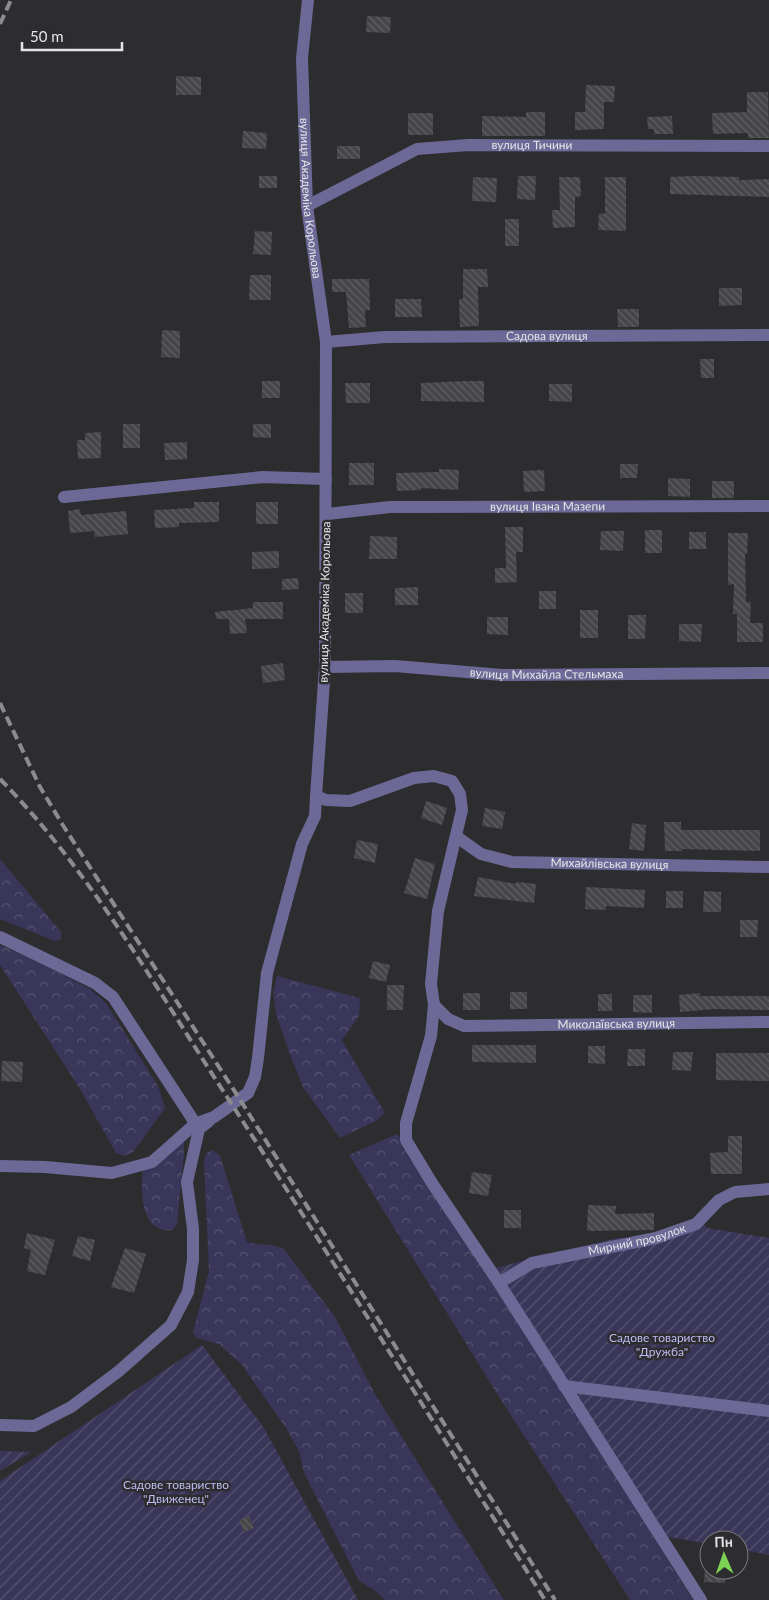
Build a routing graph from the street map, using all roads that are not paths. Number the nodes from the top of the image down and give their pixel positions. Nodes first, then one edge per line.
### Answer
1 (308, 0) edge
2 (769, 146) edge
3 (307, 206) junction
4 (769, 335) edge
5 (326, 342) junction
6 (326, 479) junction
7 (64, 496) dead end
8 (769, 506) edge
9 (327, 514) junction
10 (325, 667) junction
11 (769, 673) edge
12 (316, 796) junction
13 (457, 837) junction
14 (769, 867) edge
15 (0, 937) edge
16 (434, 1005) junction
17 (769, 1022) edge
18 (197, 1127) junction
19 (0, 1166) edge
20 (769, 1189) edge
21 (499, 1283) junction
22 (564, 1386) junction
23 (769, 1411) edge
24 (0, 1425) edge
25 (701, 1600) edge

1 - 3 street, вулиця Академіка Корольова
2 - 3 street, вулиця Тичини
3 - 5 street, вулиця Академіка Корольова
4 - 5 street, Садова вулиця
5 - 6 street, вулиця Академіка Корольова
6 - 7 street
6 - 9 street, вулиця Академіка Корольова
8 - 9 street, вулиця Івана Мазепи
9 - 10 street, вулиця Академіка Корольова
10 - 11 street, вулиця Михайла Стельмаха
10 - 12 street, вулиця Академіка Корольова
12 - 13 street
12 - 18 street, вулиця Академіка Корольова
13 - 14 street, Михайлівська вулиця
13 - 16 street
15 - 18 street
16 - 17 street, Миколаївська вулиця
16 - 21 street
18 - 19 street, вулиця Академіка Корольова
18 - 24 street
20 - 21 street, Мирний провулок
21 - 22 street
22 - 23 street
22 - 25 street

